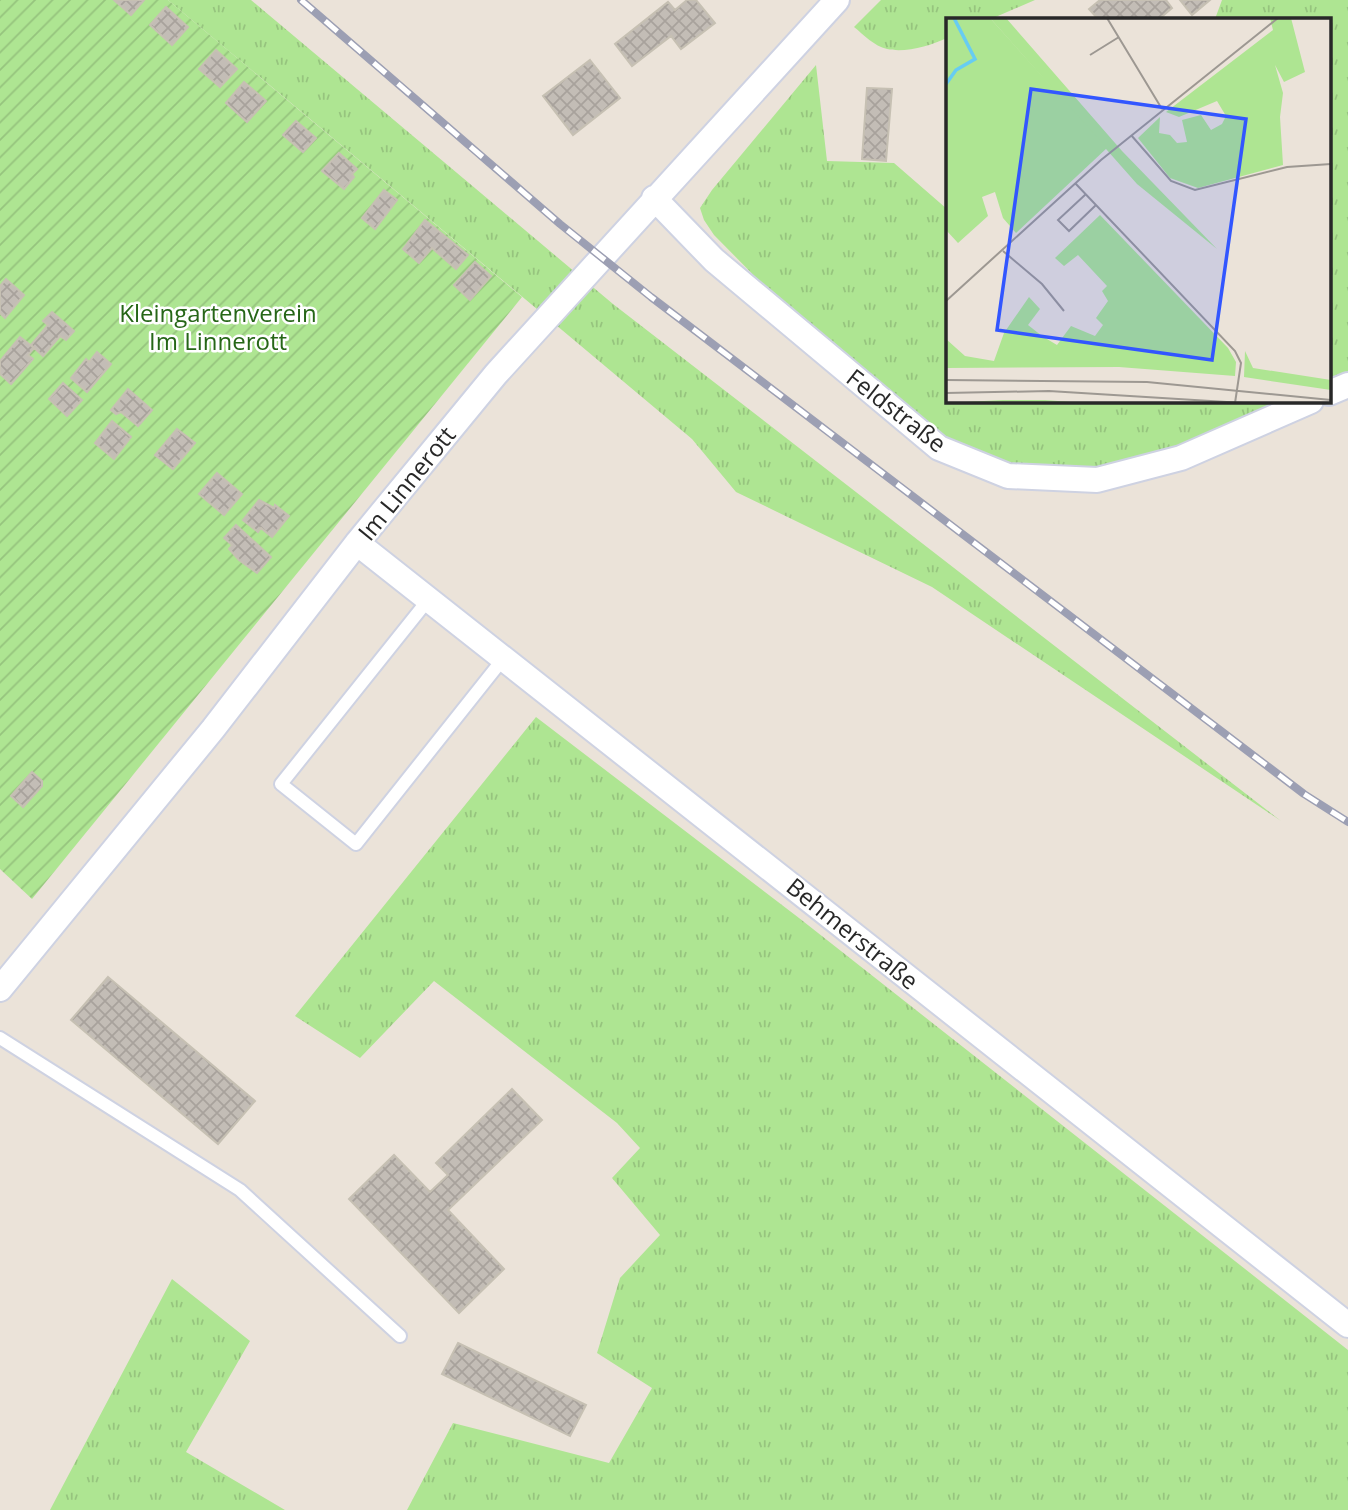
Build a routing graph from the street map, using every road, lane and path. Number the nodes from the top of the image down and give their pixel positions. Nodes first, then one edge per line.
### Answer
1 (827, 4) edge
2 (654, 198) junction
3 (1348, 385) edge
4 (1330, 393) edge
5 (1309, 402) edge
6 (357, 543) junction
7 (428, 600) junction
8 (503, 659) junction
9 (0, 989) edge
10 (0, 1038) edge
11 (1348, 1325) edge
12 (400, 1336) dead end

1 - 2 street, Im Linnerott
2 - 5 street, Feldstraße
2 - 6 street, Im Linnerott
3 - 4 street
6 - 7 street, Behmerstraße
6 - 9 street, Im Linnerott
7 - 8 street, Behmerstraße
7 - 8 lane
8 - 11 street, Behmerstraße
10 - 12 lane

